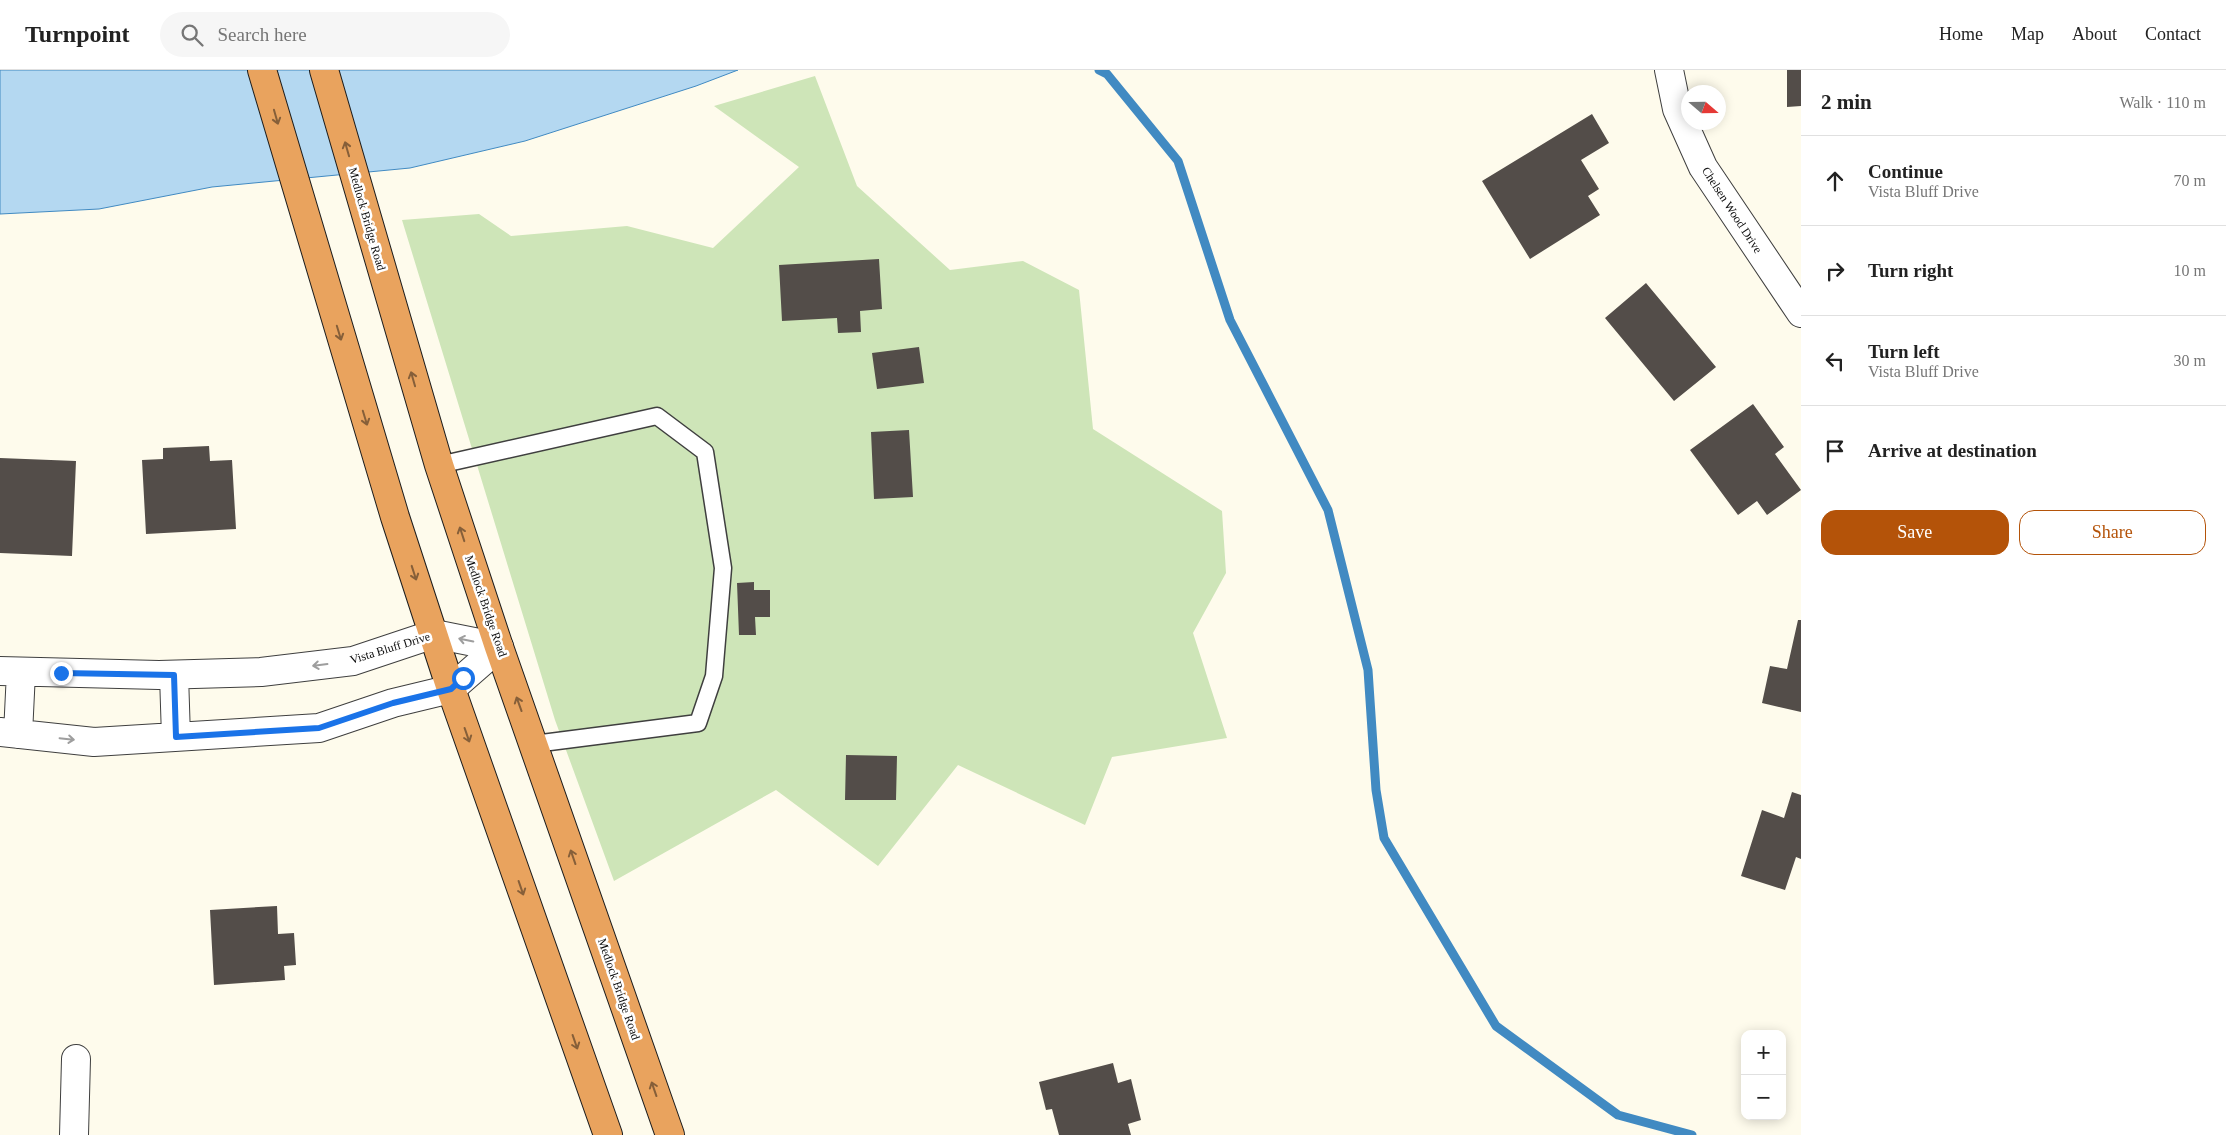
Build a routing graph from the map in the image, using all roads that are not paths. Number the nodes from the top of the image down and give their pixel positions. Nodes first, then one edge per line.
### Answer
1 (262, 70) edge
2 (324, 70) edge
3 (1669, 70) edge
4 (1801, 313) edge
5 (439, 465) junction
6 (434, 634) junction
7 (499, 647) junction
8 (11, 671) edge
9 (174, 675) junction
10 (451, 689) junction
11 (9, 733) edge
12 (176, 737) junction
13 (534, 744) junction
14 (76, 1058) dead end
15 (74, 1135) edge
16 (608, 1135) edge
17 (670, 1135) edge

1 -> 6 highway
5 -> 2 highway, Medlock Bridge Road
3 - 4 street, Chelsen Wood Drive
7 -> 5 highway, Medlock Bridge Road
5 - 13 lane
7 -> 6 street, Vista Bluff Drive
6 -> 9 street, Vista Bluff Drive
6 - 10 highway
7 - 10 street
13 -> 7 highway, Medlock Bridge Road
8 - 9 street, Vista Bluff Drive
8 - 11 street
9 - 12 street
10 - 12 street
10 -> 16 highway
11 -> 12 street
17 -> 13 highway, Medlock Bridge Road
14 - 15 street

